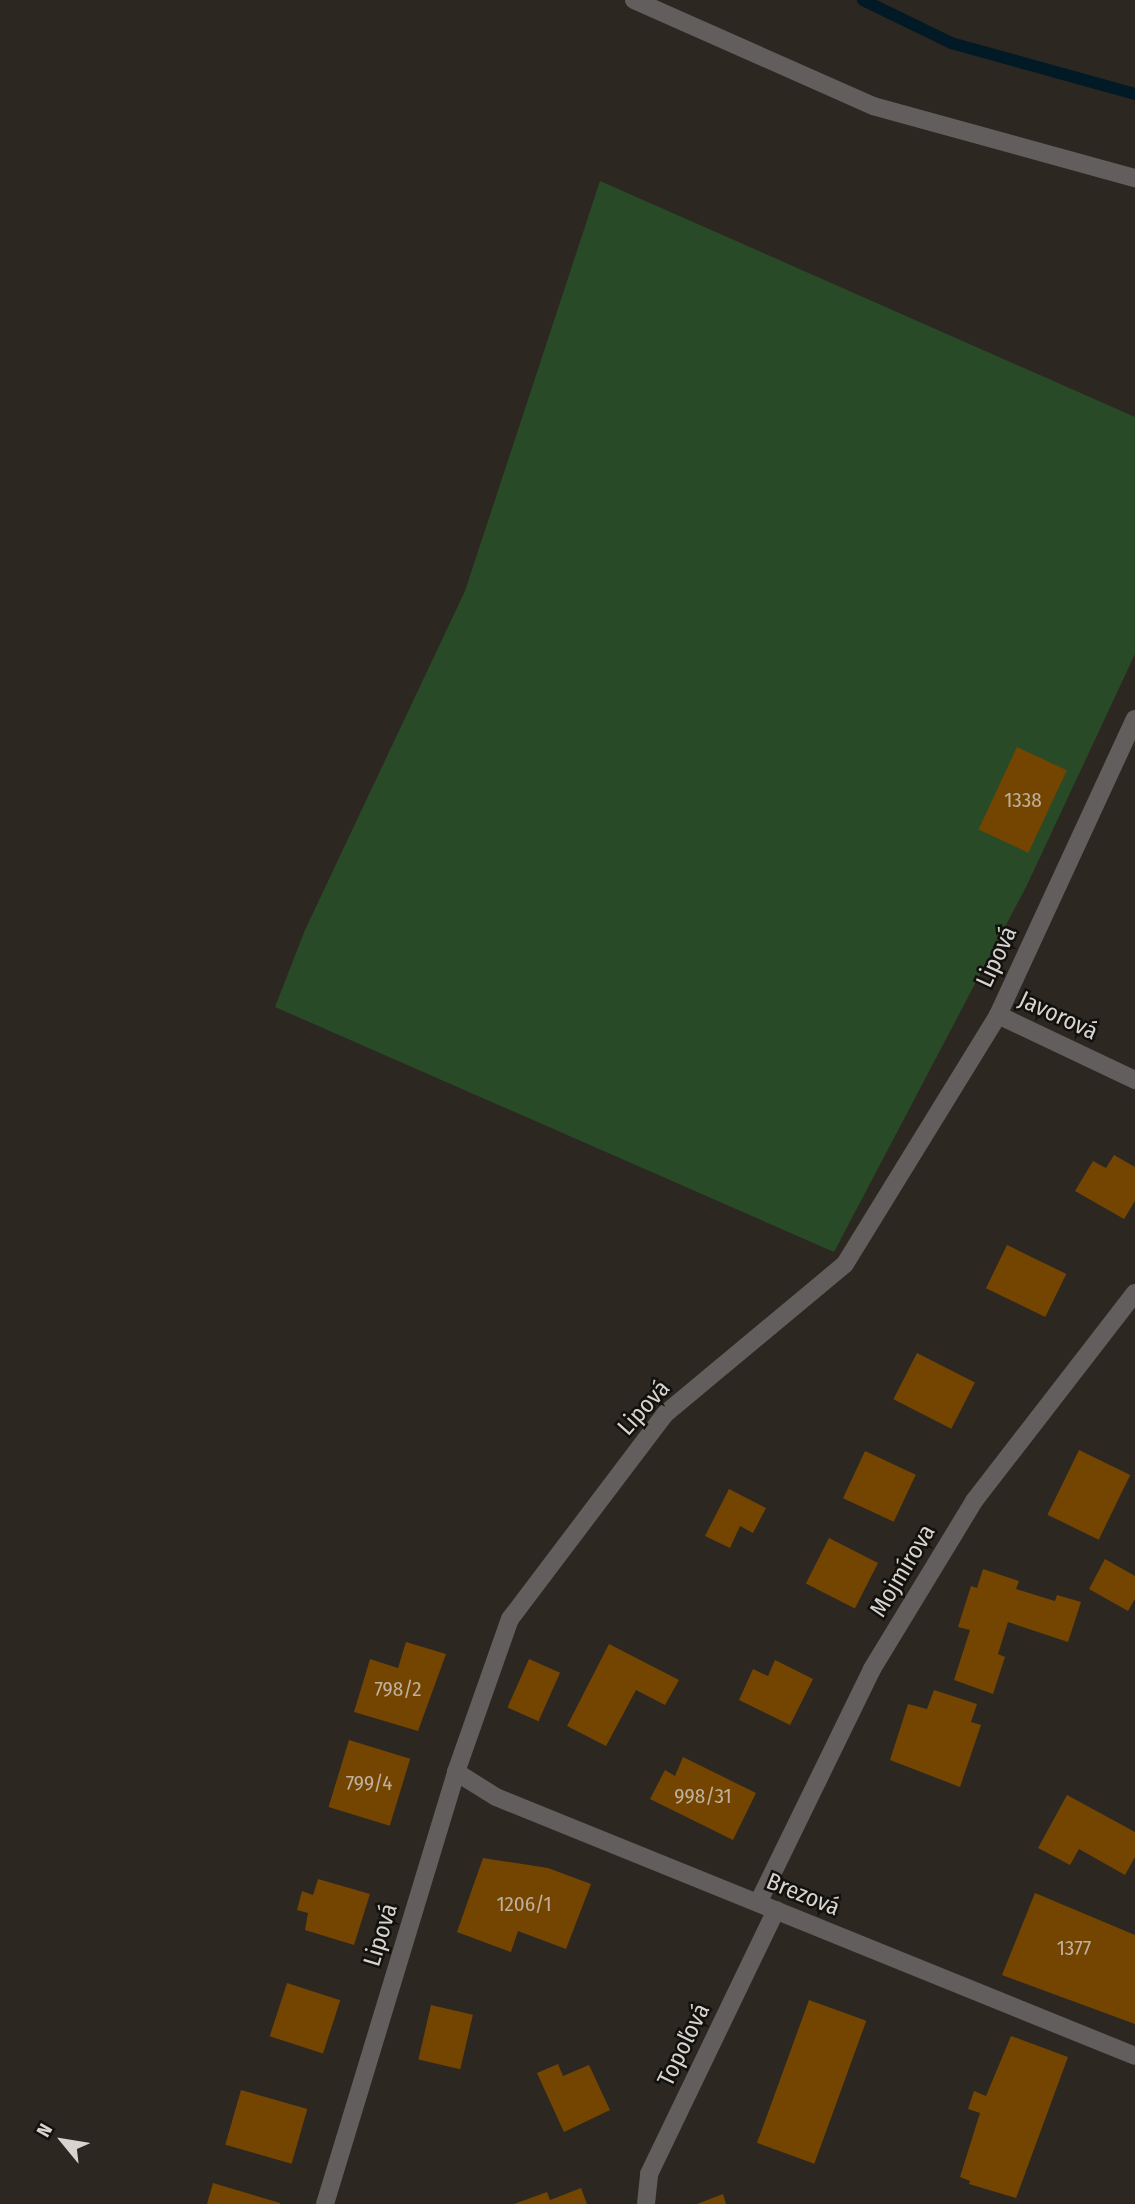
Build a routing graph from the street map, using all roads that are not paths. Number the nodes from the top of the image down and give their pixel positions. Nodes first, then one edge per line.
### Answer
1 (635, 0) edge
2 (1135, 178) edge
3 (1135, 719) edge
4 (998, 1015) junction
5 (1135, 1080) edge
6 (1135, 1293) edge
7 (456, 1772) junction
8 (758, 1903) junction
9 (776, 1910) junction
10 (1135, 2056) edge
11 (325, 2204) edge
12 (646, 2204) edge

1 - 2 street
3 - 4 street, Lipová
4 - 5 street, Javorová
4 - 7 street, Lipová
6 - 8 street, Mojmírova
7 - 8 street, Brezová
7 - 11 street, Lipová
8 - 9 street, Brezová
9 - 10 street, Brezová
9 - 12 street, Topoľová

